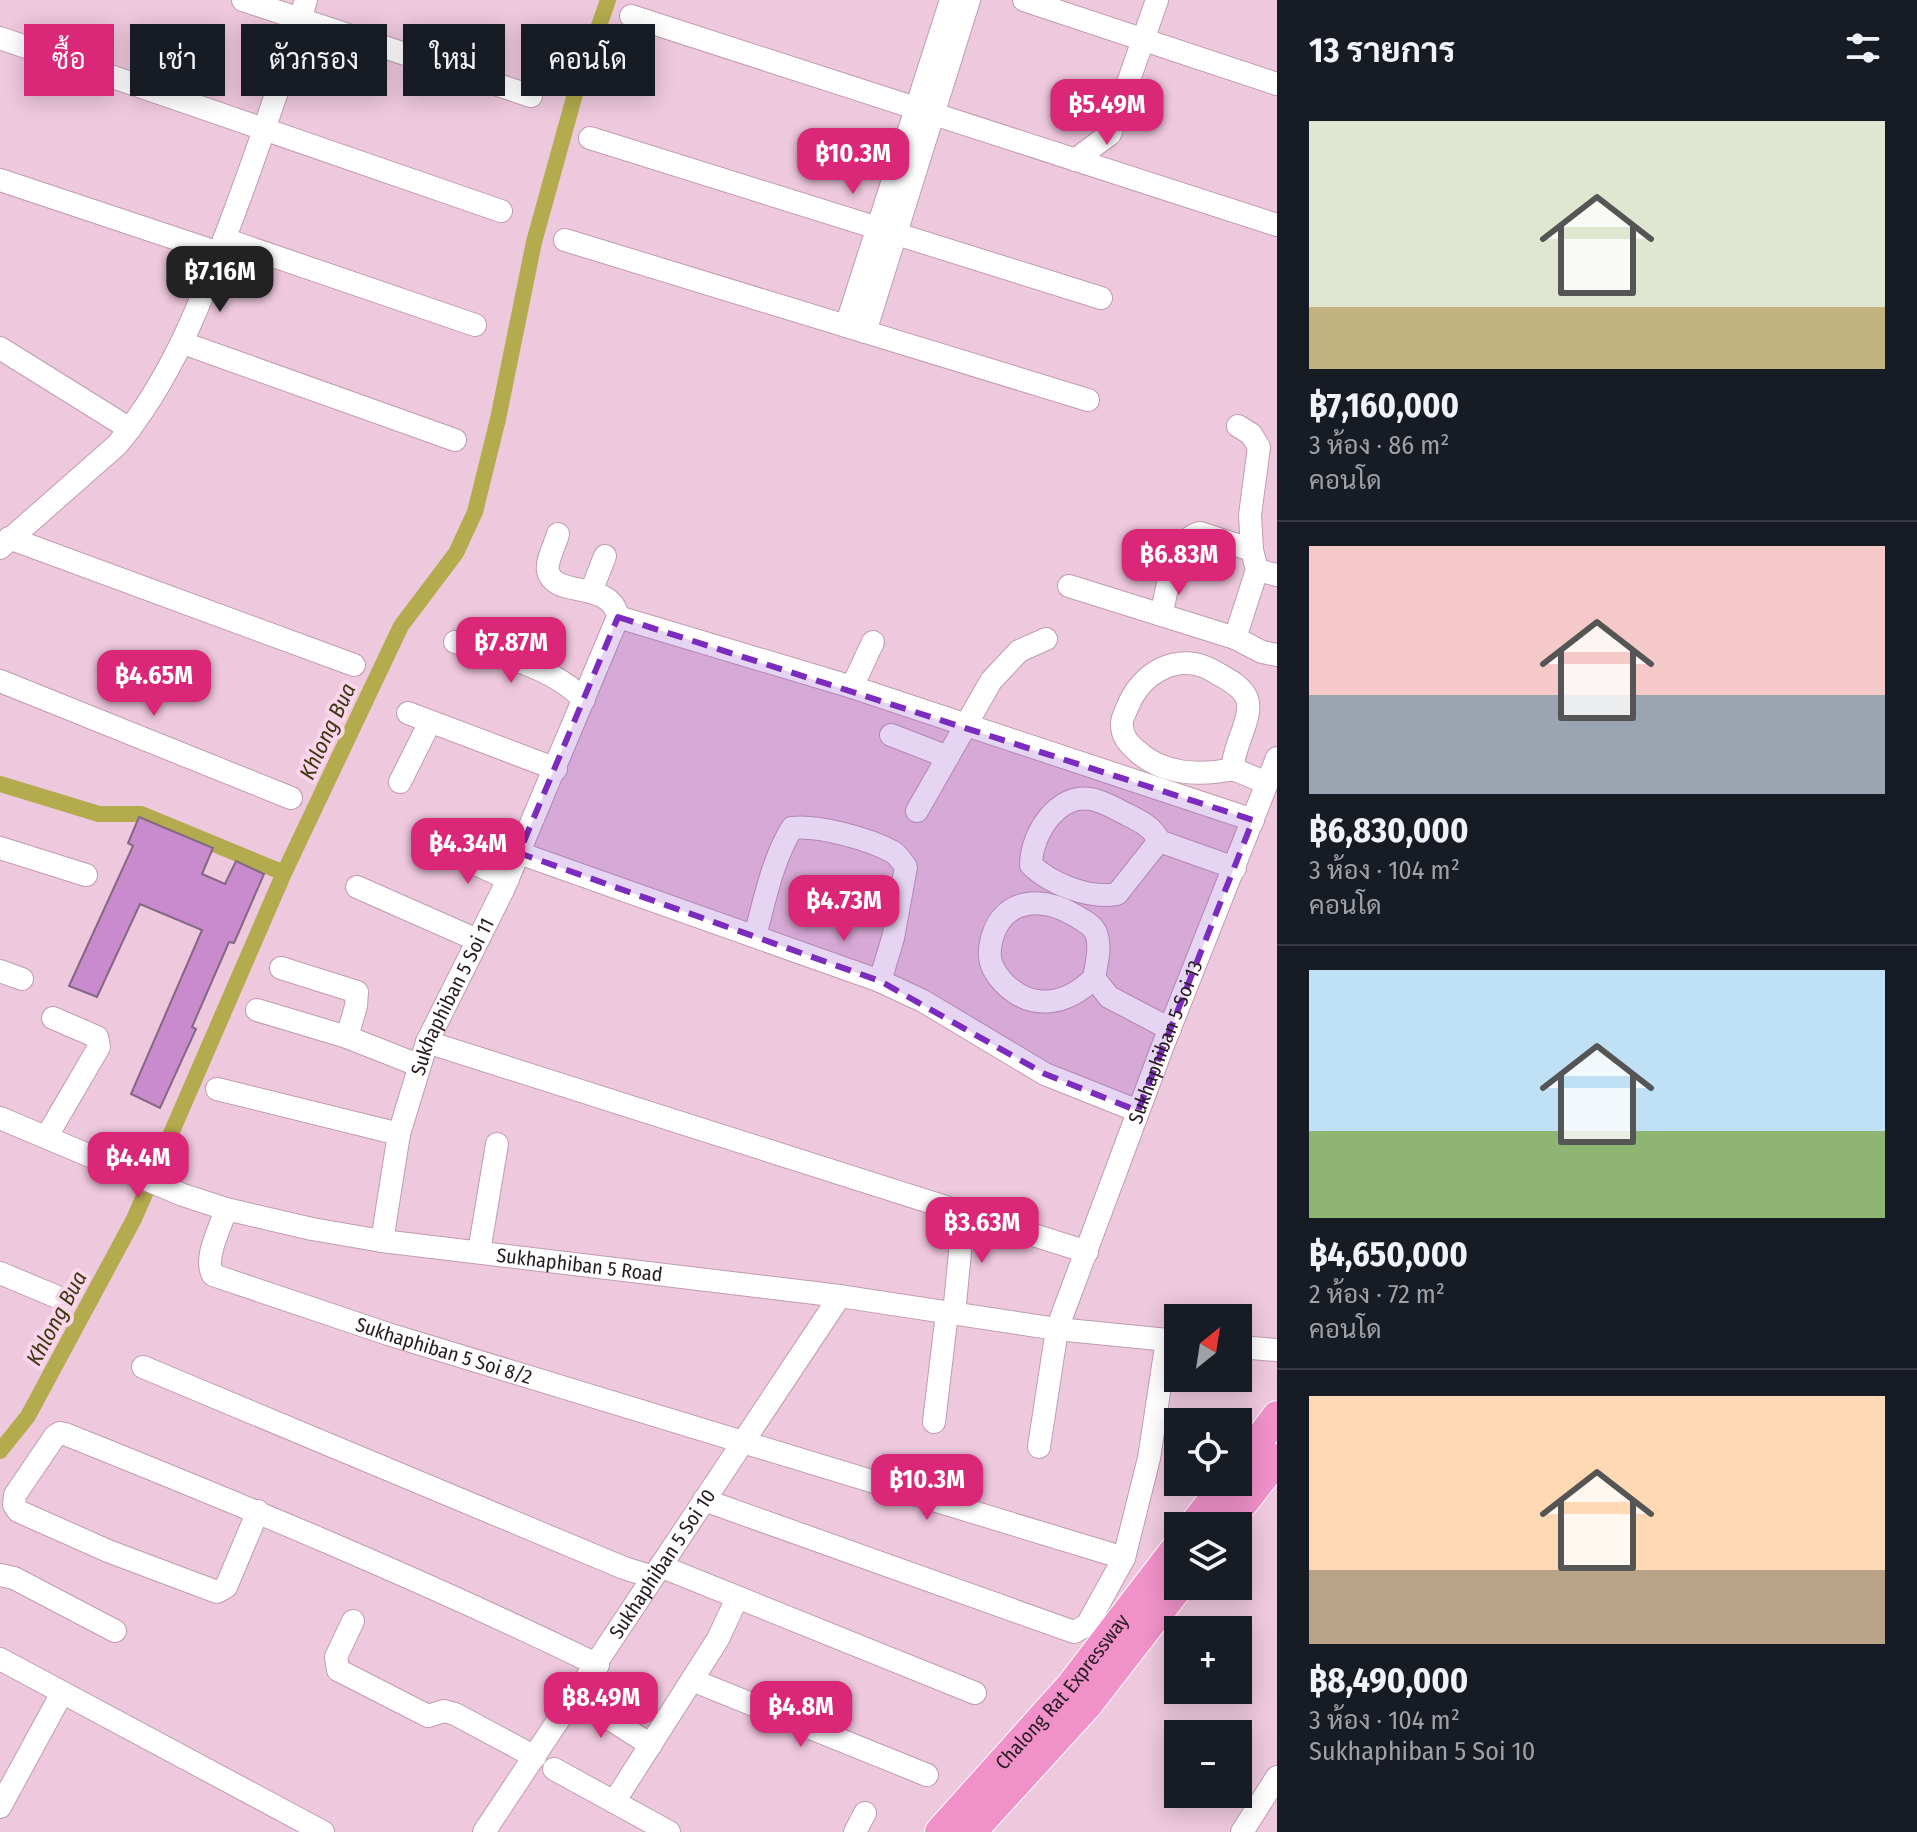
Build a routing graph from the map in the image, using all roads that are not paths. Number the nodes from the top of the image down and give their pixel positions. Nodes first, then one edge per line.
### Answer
1 (243, 0) edge
2 (951, 0) edge
3 (969, 0) edge
4 (1024, 0) edge
5 (1157, 0) edge
6 (303, 10) edge
7 (631, 16) dead end
8 (0, 38) edge
9 (1143, 39) junction
10 (1277, 84) edge
11 (521, 92) edge
12 (925, 110) junction
13 (265, 130) junction
14 (1110, 134) junction
15 (590, 138) dead end
16 (1075, 160) junction
17 (1124, 177) junction
18 (0, 180) edge
19 (501, 211) dead end
20 (1277, 225) edge
21 (887, 230) junction
22 (565, 240) dead end
23 (222, 246) junction
24 (1101, 298) dead end
25 (475, 325) dead end
26 (856, 329) junction
27 (183, 343) junction
28 (0, 348) edge
29 (1088, 400) dead end
30 (1238, 426) dead end
31 (130, 429) junction
32 (455, 440) dead end
33 (558, 534) dead end
34 (5, 543) edge
35 (605, 556) dead end
36 (1262, 565) edge
37 (1069, 586) dead end
38 (591, 592) junction
39 (1161, 615) junction
40 (618, 617) junction
41 (1235, 638) junction
42 (1046, 639) dead end
43 (455, 642) dead end
44 (873, 642) dead end
45 (1277, 655) edge
46 (354, 665) dead end
47 (0, 681) edge
48 (852, 687) junction
49 (584, 700) junction
50 (408, 713) dead end
51 (430, 722) junction
52 (966, 724) junction
53 (891, 735) dead end
54 (948, 757) junction
55 (1277, 758) edge
56 (556, 769) junction
57 (1233, 769) junction
58 (400, 782) dead end
59 (1267, 783) junction
60 (291, 798) dead end
61 (917, 811) dead end
62 (1253, 820) junction
63 (1159, 841) junction
64 (0, 848) edge
65 (448, 851) dead end
66 (519, 853) junction
67 (1235, 868) junction
68 (86, 875) dead end
69 (508, 879) junction
70 (357, 887) dead end
71 (755, 936) junction
72 (477, 940) junction
73 (281, 968) dead end
74 (0, 971) edge
75 (1094, 978) junction
76 (22, 979) dead end
77 (880, 981) junction
78 (257, 1010) dead end
79 (53, 1018) dead end
80 (1170, 1029) junction
81 (347, 1037) junction
82 (427, 1042) junction
83 (418, 1065) junction
84 (217, 1089) dead end
85 (1138, 1111) junction
86 (0, 1118) edge
87 (399, 1134) junction
88 (47, 1136) junction
89 (497, 1144) dead end
90 (226, 1209) junction
91 (964, 1211) junction
92 (382, 1241) junction
93 (479, 1252) junction
94 (1087, 1252) junction
95 (0, 1273) edge
96 (55, 1296) dead end
97 (840, 1296) junction
98 (951, 1313) junction
99 (1057, 1329) junction
100 (1164, 1339) edge
101 (1252, 1348) edge
102 (1277, 1350) edge
103 (143, 1367) dead end
104 (1164, 1381) edge
105 (1277, 1416) edge
106 (934, 1422) dead end
107 (743, 1442) junction
108 (1039, 1447) dead end
109 (1252, 1449) edge
110 (1277, 1459) edge
111 (1216, 1496) edge
112 (704, 1500) junction
113 (258, 1511) junction
114 (1204, 1512) edge
115 (1236, 1512) edge
116 (1124, 1558) junction
117 (1164, 1564) edge
118 (657, 1571) junction
119 (0, 1575) edge
120 (737, 1598) junction
121 (1168, 1600) edge
122 (353, 1621) dead end
123 (115, 1631) dead end
124 (0, 1659) edge
125 (598, 1665) junction
126 (692, 1680) junction
127 (62, 1693) junction
128 (975, 1693) dead end
129 (575, 1697) junction
130 (651, 1745) junction
131 (544, 1763) junction
132 (927, 1775) dead end
133 (1277, 1777) edge
134 (614, 1802) junction
135 (0, 1807) edge
136 (323, 1832) edge
137 (484, 1832) edge
138 (669, 1832) edge
139 (940, 1832) edge
140 (971, 1832) edge
141 (1242, 1832) edge

1 - 6 street
2 - 12 street
3 - 12 street
4 - 9 street
5 - 9 street
6 - 11 street
6 - 13 street
7 - 12 street
8 - 13 street
9 - 10 street
9 - 14 street
12 - 16 street
12 - 21 street
13 - 19 street
13 - 23 street
14 - 16 street
14 - 17 street
15 - 21 street
16 - 17 street
17 - 20 street
18 - 23 street
21 - 24 street
21 - 26 street
22 - 26 street
23 - 25 street
23 - 27 street
26 - 29 street
27 - 31 street
27 - 32 street
28 - 31 street
30 - 36 street
31 - 34 street
33 - 38 street
34 - 46 street
35 - 38 street
36 - 39 street
36 - 41 street
37 - 39 street
38 - 40 street
39 - 41 street
40 - 48 street
40 - 49 street, Sukhaphiban 5 Soi 11
41 - 45 street
42 - 52 street
43 - 49 street
44 - 48 street
47 - 60 street
48 - 52 street
49 - 56 street, Sukhaphiban 5 Soi 11
50 - 51 street
51 - 56 street
51 - 58 street
52 - 54 street
52 - 62 street
53 - 54 street
54 - 61 street
55 - 59 street, Sukhaphiban 5 Soi 13
56 - 66 street, Sukhaphiban 5 Soi 11
57 - 57 street
57 - 59 street
59 - 62 street, Sukhaphiban 5 Soi 13
62 - 67 street, Sukhaphiban 5 Soi 13
63 - 63 street
63 - 67 street
64 - 68 street
65 - 69 street
66 - 69 street, Sukhaphiban 5 Soi 11
66 - 71 street
67 - 80 street, Sukhaphiban 5 Soi 13
69 - 72 street, Sukhaphiban 5 Soi 11
70 - 72 street
71 - 77 street
71 - 77 street
72 - 82 street, Sukhaphiban 5 Soi 11
73 - 81 street
74 - 76 street
75 - 75 street
75 - 80 street
77 - 85 street
78 - 81 street
79 - 88 street
80 - 85 street, Sukhaphiban 5 Soi 13
81 - 83 street
82 - 83 street, Sukhaphiban 5 Soi 11
82 - 91 street
83 - 87 street, Sukhaphiban 5 Soi 11
84 - 87 street
85 - 94 street, Sukhaphiban 5 Soi 13
86 - 88 street, Sukhaphiban 5 Road
87 - 92 street, Sukhaphiban 5 Soi 11
88 - 90 street, Sukhaphiban 5 Road
89 - 93 street
90 - 92 street, Sukhaphiban 5 Road
90 - 107 street, Sukhaphiban 5 Soi 8/2
91 - 94 street
91 - 98 street
92 - 93 street, Sukhaphiban 5 Road
93 - 97 street, Sukhaphiban 5 Road
94 - 99 street, Sukhaphiban 5 Soi 13
95 - 96 street
97 - 98 street, Sukhaphiban 5 Road
97 - 107 street, Sukhaphiban 5 Soi 10
98 - 99 street, Sukhaphiban 5 Road
98 - 106 street
99 - 100 street, Sukhaphiban 5 Road
99 - 108 street, Sukhaphiban 5 Soi 13
101 - 102 street
103 - 118 street
104 - 116 street
105 - 109 highway
107 - 112 street, Sukhaphiban 5 Soi 10
107 - 116 street
110 - 115 highway
111 - 114 highway
112 - 116 street
112 - 118 street, Sukhaphiban 5 Soi 10
113 - 113 street
113 - 125 street
117 - 139 highway, Chalong Rat Expressway
118 - 120 street
118 - 125 street, Sukhaphiban 5 Soi 10
119 - 123 street
120 - 126 street
120 - 128 street
121 - 140 highway, Chalong Rat Expressway
122 - 131 street
124 - 127 street
125 - 129 street, Sukhaphiban 5 Soi 10
126 - 130 street
126 - 132 street
127 - 135 street
127 - 136 street
129 - 130 street
129 - 131 street, Sukhaphiban 5 Soi 10
130 - 134 street
131 - 134 street
131 - 137 street, Sukhaphiban 5 Soi 10
133 - 141 street
134 - 138 street

